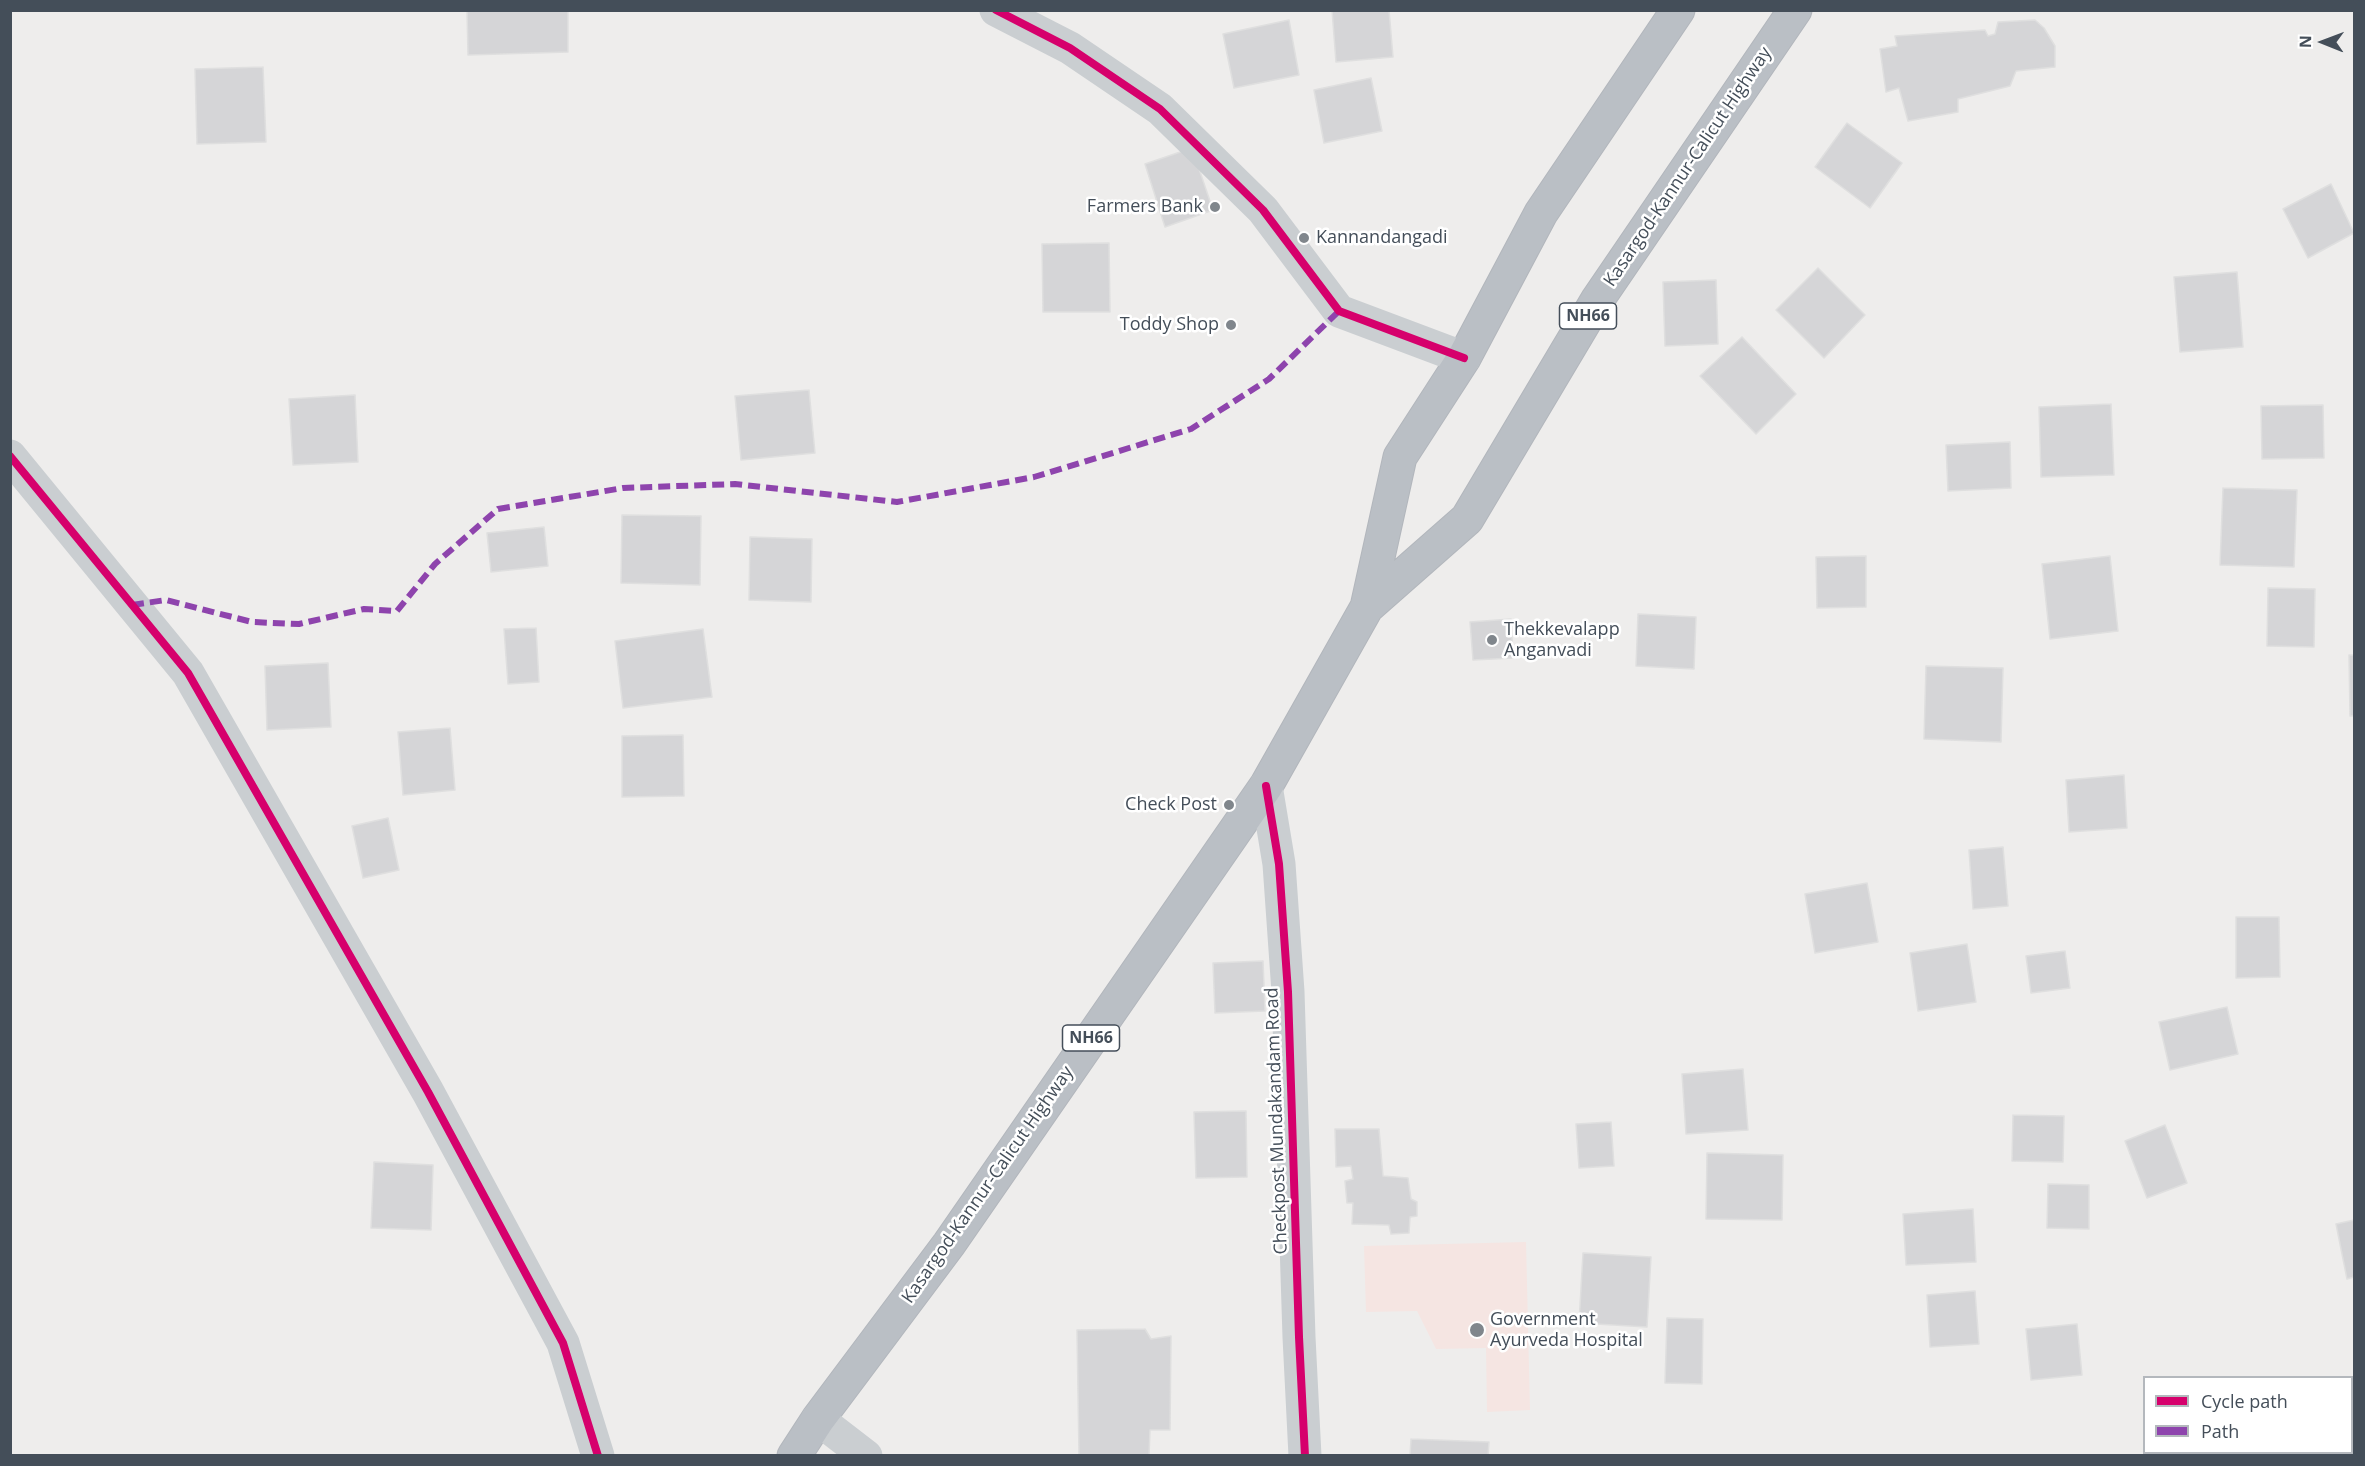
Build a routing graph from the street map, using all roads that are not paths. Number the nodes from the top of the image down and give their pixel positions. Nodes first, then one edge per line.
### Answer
1 (996, 10) edge
2 (1678, 10) edge
3 (1795, 10) edge
4 (1464, 358) junction
5 (10, 456) edge
6 (1367, 607) junction
7 (1266, 786) junction
8 (818, 1419) junction
9 (598, 1455) edge
10 (794, 1455) edge
11 (866, 1455) edge
12 (1305, 1455) edge

1 - 4 street
2 - 4 highway, Kasargod-Kannur-Calicut Highway / NH66
3 - 6 highway, Kasargod-Kannur-Calicut Highway / NH66
4 - 6 highway, Kasargod-Kannur-Calicut Highway / NH66
5 - 9 street
6 - 7 highway, Kasargod-Kannur-Calicut Highway / NH66
7 - 8 highway, Kasargod-Kannur-Calicut Highway / NH66
7 - 12 street, Checkpost Mundakandam Road
8 - 10 highway, Kasargod-Kannur-Calicut Highway / NH66
8 - 11 street

